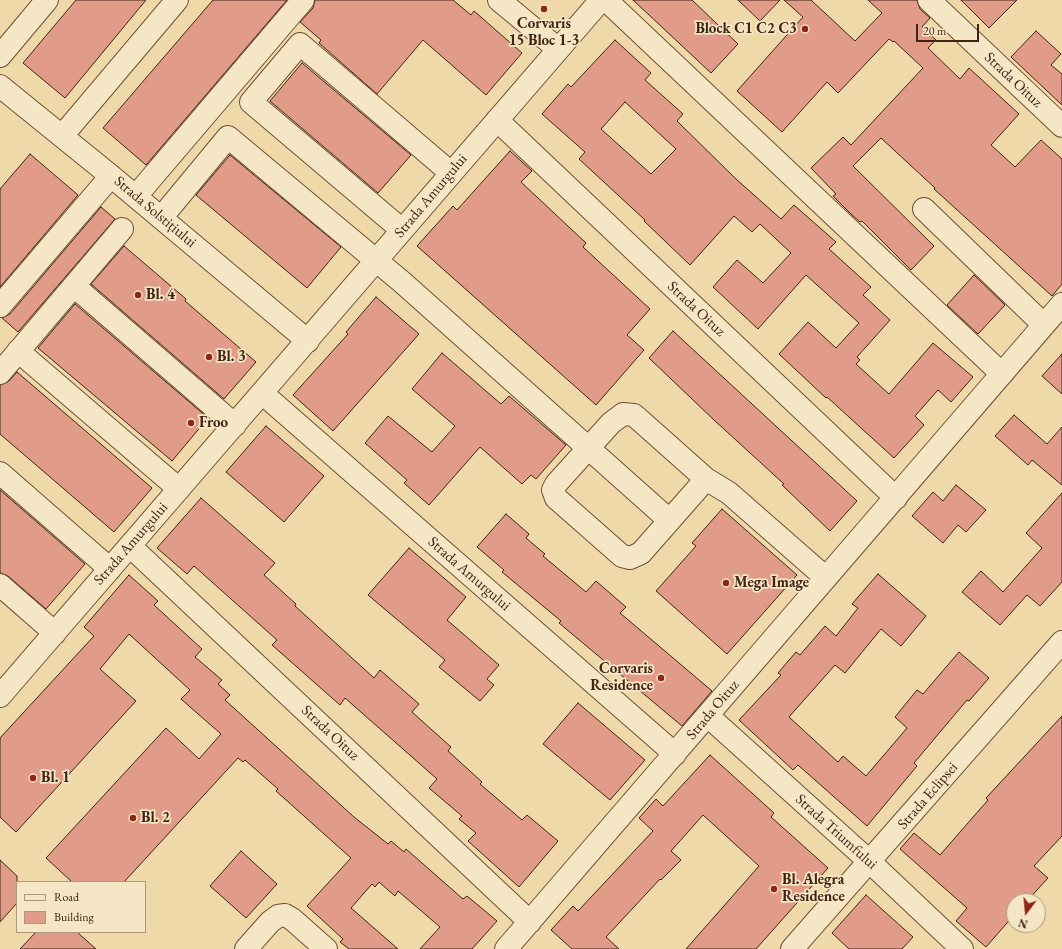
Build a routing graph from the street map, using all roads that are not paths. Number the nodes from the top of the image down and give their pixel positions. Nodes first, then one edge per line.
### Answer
1 (48, 0) edge
2 (177, 0) edge
3 (303, 0) edge
4 (499, 0) edge
5 (601, 0) edge
6 (606, 0) edge
7 (929, 0) edge
8 (558, 49) junction
9 (0, 56) edge
10 (0, 86) edge
11 (497, 120) junction
12 (1062, 126) edge
13 (62, 136) junction
14 (451, 173) junction
15 (111, 176) junction
16 (136, 196) junction
17 (924, 209) dead end
18 (161, 218) junction
19 (122, 229) dead end
20 (402, 230) junction
21 (376, 260) junction
22 (74, 286) junction
23 (1062, 304) edge
24 (0, 306) edge
25 (1044, 325) junction
26 (308, 341) junction
27 (18, 352) junction
28 (0, 373) edge
29 (1002, 374) junction
30 (262, 393) junction
31 (235, 425) junction
32 (588, 448) junction
33 (0, 473) edge
34 (706, 479) junction
35 (179, 489) junction
36 (896, 498) junction
37 (669, 520) junction
38 (130, 546) junction
39 (110, 569) junction
40 (826, 578) junction
41 (0, 584) edge
42 (55, 633) junction
43 (1062, 642) edge
44 (0, 696) edge
45 (708, 716) junction
46 (675, 754) junction
47 (870, 862) junction
48 (530, 922) junction
49 (246, 949) edge
50 (326, 949) edge
51 (506, 949) edge
52 (792, 949) edge
53 (962, 949) edge

1 - 9 street
2 - 13 street
3 - 16 street
4 - 8 street
5 - 8 street, Strada Amurgului
6 - 29 street
7 - 12 street, Strada Oituz
8 - 11 street, Strada Amurgului
10 - 13 street, Strada Solstițiului
11 - 14 street, Strada Amurgului
11 - 36 street, Strada Oituz
13 - 15 street, Strada Solstițiului
14 - 20 street, Strada Amurgului
14 - 20 street
15 - 16 street, Strada Solstițiului
15 - 24 street
16 - 18 street, Strada Solstițiului
17 - 25 street
18 - 21 street
18 - 26 street, Strada Solstițiului
19 - 22 street
20 - 21 street, Strada Amurgului
21 - 26 street, Strada Amurgului
21 - 32 street
22 - 27 street
22 - 31 street
23 - 25 street, Strada Oituz
25 - 29 street, Strada Oituz
26 - 30 street, Strada Amurgului
27 - 28 street
27 - 35 street
29 - 36 street, Strada Oituz
30 - 31 street, Strada Amurgului
30 - 46 street, Strada Amurgului
31 - 35 street, Strada Amurgului
32 - 34 street
32 - 37 street
32 - 37 street
33 - 39 street
34 - 37 street
34 - 40 street
35 - 38 street, Strada Amurgului
36 - 40 street, Strada Oituz
38 - 39 street, Strada Amurgului
38 - 48 street, Strada Oituz
39 - 42 street, Strada Amurgului
40 - 45 street, Strada Oituz
41 - 42 street
42 - 44 street, Strada Amurgului
43 - 47 street, Strada Eclipsei
45 - 46 street, Strada Oituz
45 - 47 street, Strada Triumfului
46 - 48 street, Strada Oituz
47 - 52 street, Strada Eclipsei
47 - 53 street, Strada Triumfului
48 - 51 street, Strada Oituz
49 - 50 street

